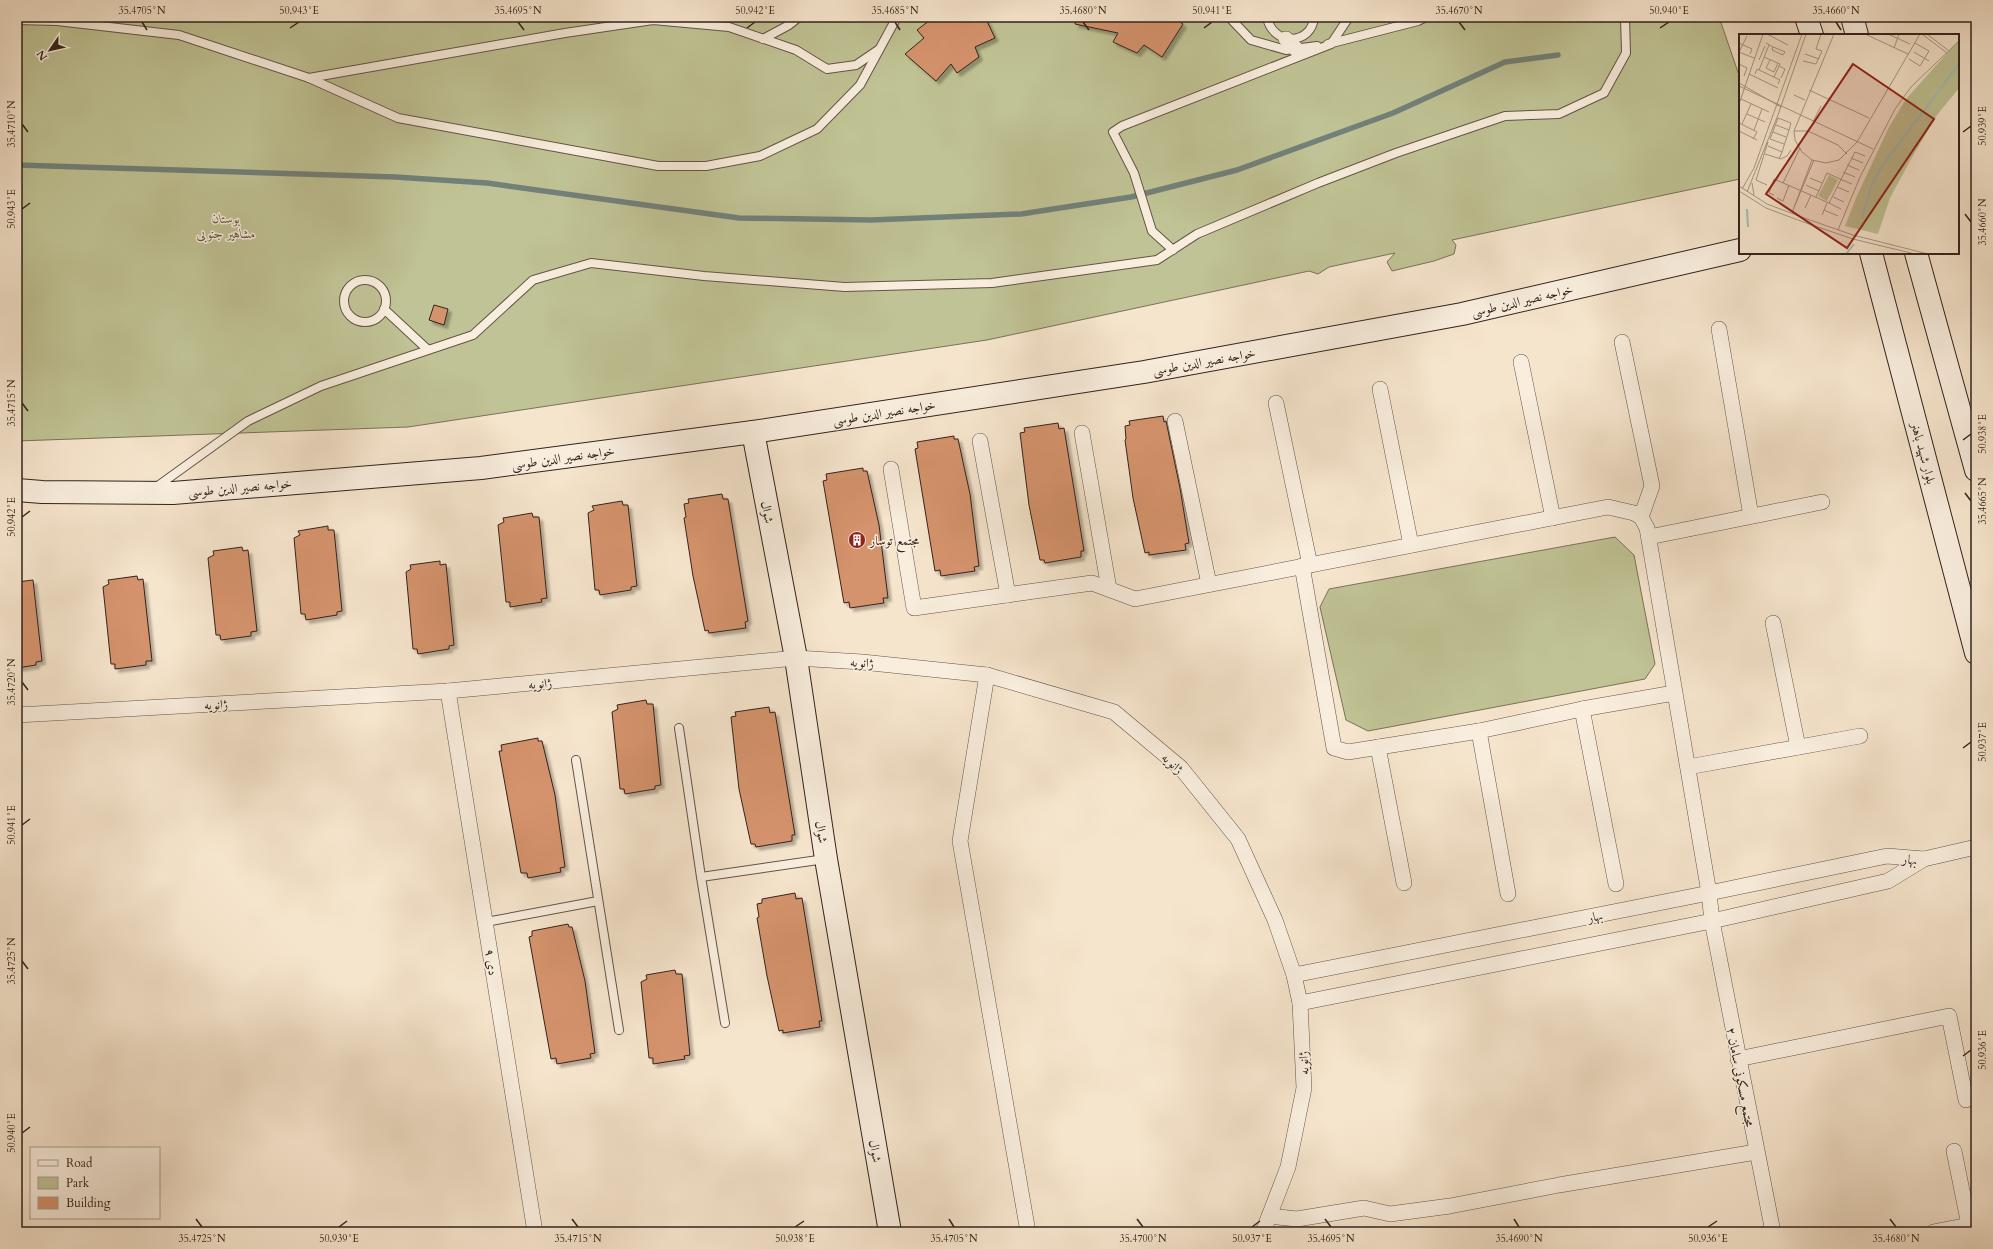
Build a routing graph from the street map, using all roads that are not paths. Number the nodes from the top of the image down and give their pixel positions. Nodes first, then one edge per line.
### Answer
1 (799, 17) edge
2 (897, 17) edge
3 (1230, 17) edge
4 (1267, 17) edge
5 (1314, 17) edge
6 (1349, 17) edge
7 (1426, 17) edge
8 (1625, 17) edge
9 (1806, 17) edge
10 (1852, 17) edge
11 (17, 20) edge
12 (1812, 34) edge
13 (1857, 34) edge
14 (763, 39) junction
15 (1291, 44) junction
16 (1331, 44) junction
17 (879, 50) junction
18 (309, 78) junction
19 (1173, 250) junction
20 (1739, 250) edge
21 (1871, 254) edge
22 (1916, 254) edge
23 (384, 309) junction
24 (1719, 329) dead end
25 (1622, 342) dead end
26 (427, 349) junction
27 (1521, 362) dead end
28 (1380, 389) dead end
29 (1276, 403) dead end
30 (1175, 421) dead end
31 (753, 432) junction
32 (1082, 433) dead end
33 (980, 441) dead end
34 (891, 469) dead end
35 (1976, 470) edge
36 (17, 490) edge
37 (148, 493) junction
38 (1822, 502) dead end
39 (1641, 516) junction
40 (1751, 516) junction
41 (1553, 518) junction
42 (1649, 537) junction
43 (1411, 545) junction
44 (1306, 566) junction
45 (1209, 584) junction
46 (1109, 589) junction
47 (1008, 595) junction
48 (1773, 623) dead end
49 (1976, 653) edge
50 (796, 658) junction
51 (987, 675) junction
52 (448, 691) junction
53 (1674, 694) junction
54 (1582, 709) junction
55 (17, 715) edge
56 (680, 728) dead end
57 (1479, 731) junction
58 (1860, 736) dead end
59 (1378, 747) junction
60 (1798, 747) junction
61 (576, 760) dead end
62 (1688, 767) junction
63 (1976, 847) edge
64 (826, 859) junction
65 (1924, 860) junction
66 (701, 877) junction
67 (1404, 883) dead end
68 (1616, 884) dead end
69 (1709, 893) junction
70 (1508, 894) dead end
71 (598, 901) junction
72 (1712, 921) junction
73 (486, 922) junction
74 (1294, 976) junction
75 (1300, 1003) junction
76 (725, 1023) dead end
77 (619, 1030) dead end
78 (1738, 1059) junction
79 (1966, 1100) dead end
80 (1954, 1151) dead end
81 (1756, 1152) junction
82 (1269, 1216) junction
83 (535, 1232) edge
84 (890, 1232) edge
85 (1028, 1232) edge
86 (1263, 1232) edge
87 (1773, 1232) edge
88 (1933, 1232) edge

1 - 14 lane
2 - 17 lane
3 - 15 lane
4 - 15 lane
5 - 15 lane
6 - 16 lane
7 - 16 lane
8 - 19 lane
9 - 12 street
10 - 13 street
11 - 18 lane
14 - 17 lane
14 - 18 lane
15 - 16 lane
16 - 19 lane
17 - 18 lane
19 - 26 lane
20 - 31 street, خواجه نصیر الدین طوسی
21 - 49 street, بلوار شهید باهنر
22 - 35 street
23 - 23 lane
23 - 26 lane
24 - 40 street
25 - 39 street
26 - 37 lane
27 - 41 street
28 - 43 street
29 - 44 street
30 - 45 street
31 - 37 street, خواجه نصیر الدین طوسی
31 - 50 street, شوال
32 - 46 street
33 - 47 street
34 - 47 street
36 - 37 street, خواجه نصیر الدین طوسی
38 - 40 street
39 - 41 street
39 - 42 street, مجتمع مسکونی سامان ۲
40 - 42 street
41 - 43 street
42 - 53 street, مجتمع مسکونی سامان ۲
43 - 44 street
44 - 45 street
44 - 59 street
45 - 46 street
46 - 47 street
48 - 60 street
50 - 51 street, ژانویه
50 - 52 street, ژانویه
50 - 64 street, شوال
51 - 74 street, ژانویه
51 - 85 street
52 - 55 street, ژانویه
52 - 73 street, ۹ دی
53 - 54 street
53 - 62 street, مجتمع مسکونی سامان ۲
54 - 57 street
54 - 68 street
56 - 66 lane
57 - 59 street
57 - 70 street
58 - 60 street
59 - 67 street
60 - 62 street
61 - 71 lane
62 - 69 street, مجتمع مسکونی سامان ۲
63 - 65 street
64 - 66 lane
64 - 84 street, شوال
65 - 69 street, بهار
65 - 72 street, بهار
66 - 76 lane
69 - 72 street, مجتمع مسکونی سامان ۲
69 - 74 street, بهار
71 - 73 lane
71 - 77 lane
72 - 75 street, بهار
72 - 78 street, مجتمع مسکونی سامان ۲
73 - 83 street, ۹ دی
74 - 75 street, ژانویه
75 - 82 street, ژانویه
78 - 79 street
78 - 81 street, مجتمع مسکونی سامان ۲
80 - 88 street
81 - 82 street
81 - 87 street, مجتمع مسکونی سامان ۲
82 - 86 street, ژانویه

